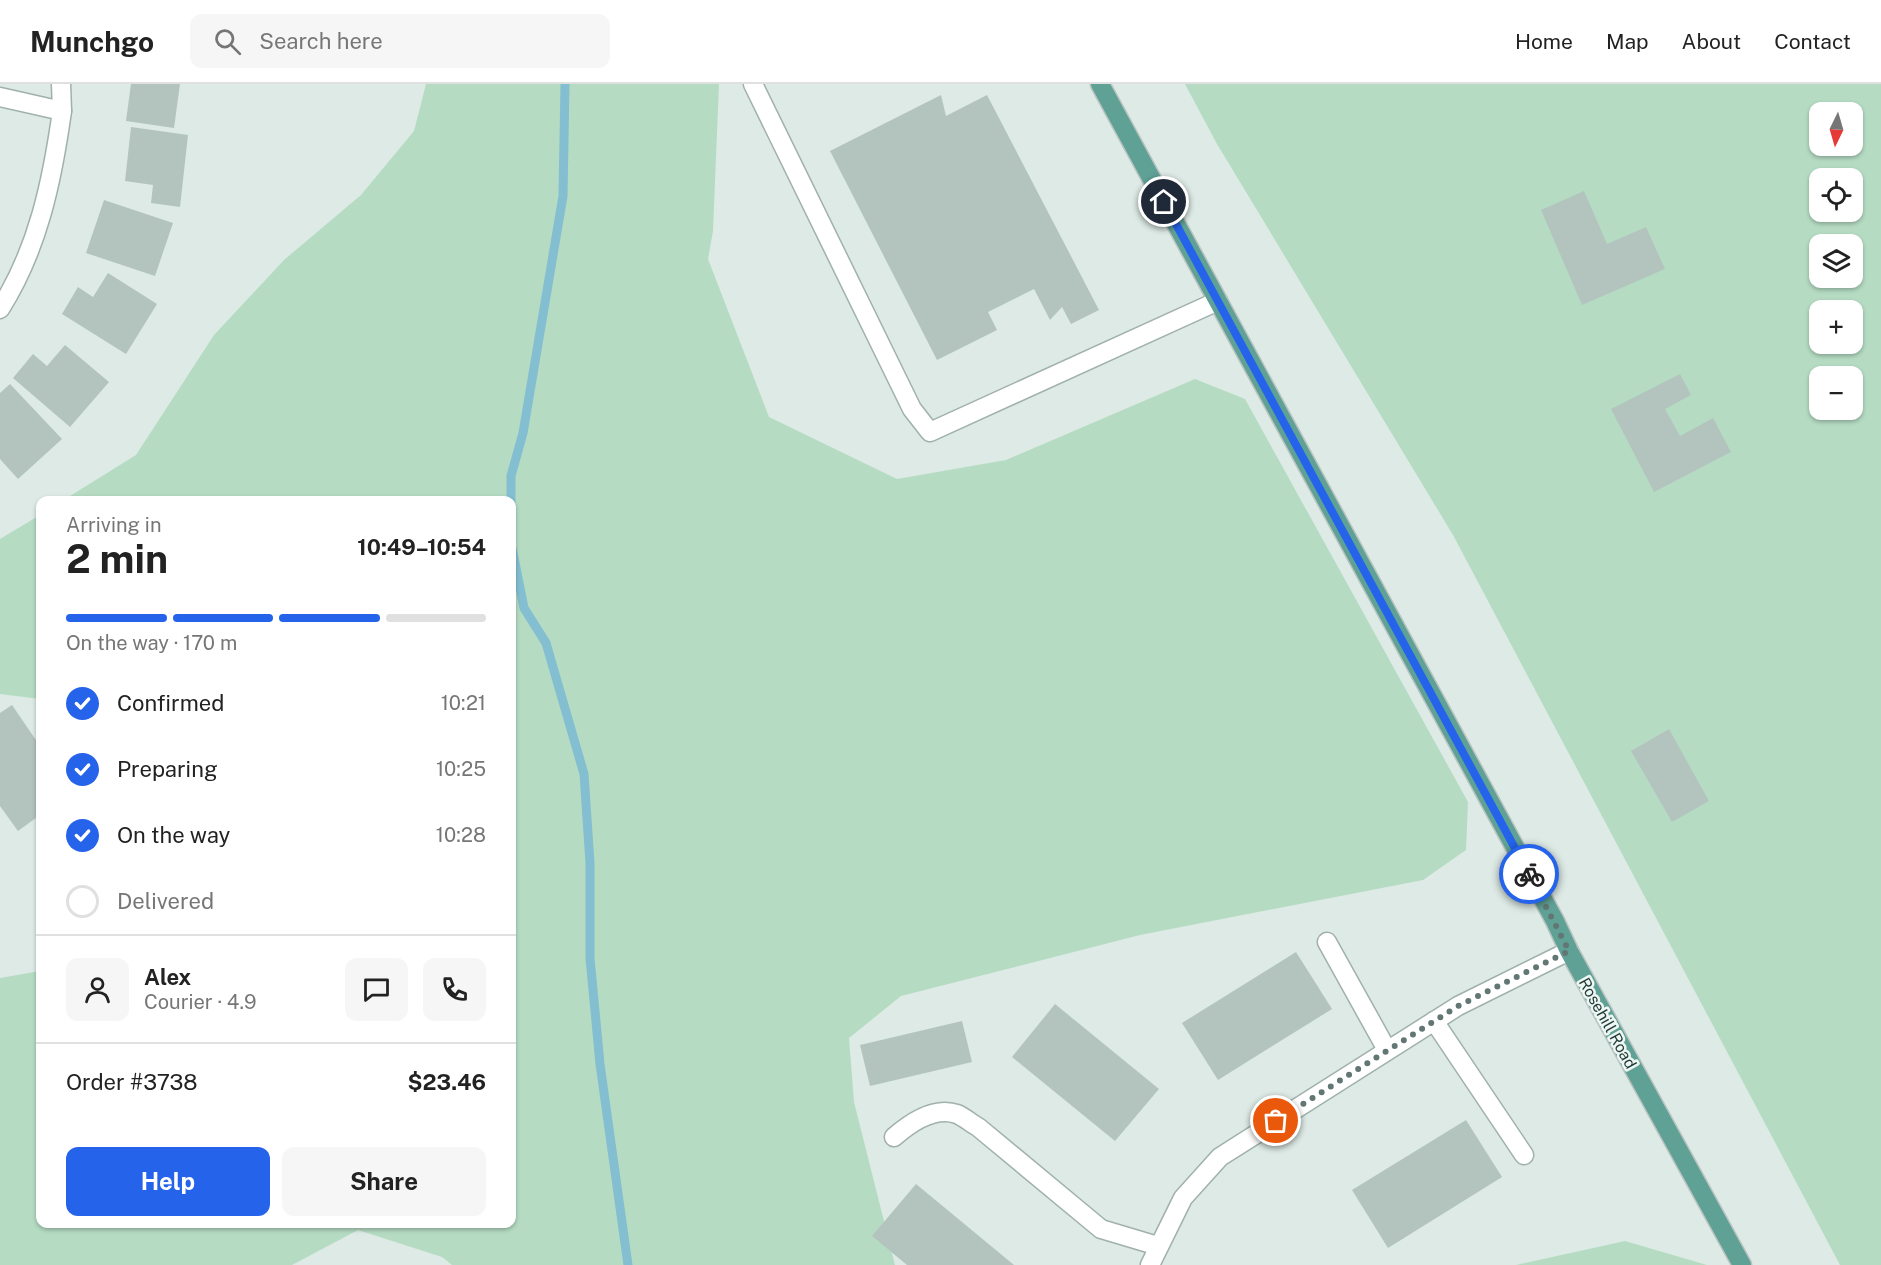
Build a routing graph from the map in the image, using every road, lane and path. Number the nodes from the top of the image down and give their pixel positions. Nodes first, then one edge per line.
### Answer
1 (61, 84) edge
2 (753, 84) edge
3 (1100, 84) edge
4 (0, 97) edge
5 (62, 111) junction
6 (1218, 301) junction
7 (0, 309) edge
8 (1327, 942) dead end
9 (1569, 951) junction
10 (1434, 1021) junction
11 (1387, 1050) junction
12 (894, 1137) dead end
13 (1524, 1155) dead end
14 (1158, 1246) junction
15 (1150, 1265) edge
16 (1742, 1265) edge

1 - 5 street
2 - 6 street
3 - 6 main road, Rosehill Road
4 - 5 street
5 - 7 street
6 - 9 main road, Rosehill Road
8 - 11 street
9 - 10 street
9 - 16 main road, Rosehill Road
10 - 11 street
10 - 13 street
11 - 14 street
12 - 14 street
14 - 15 street

